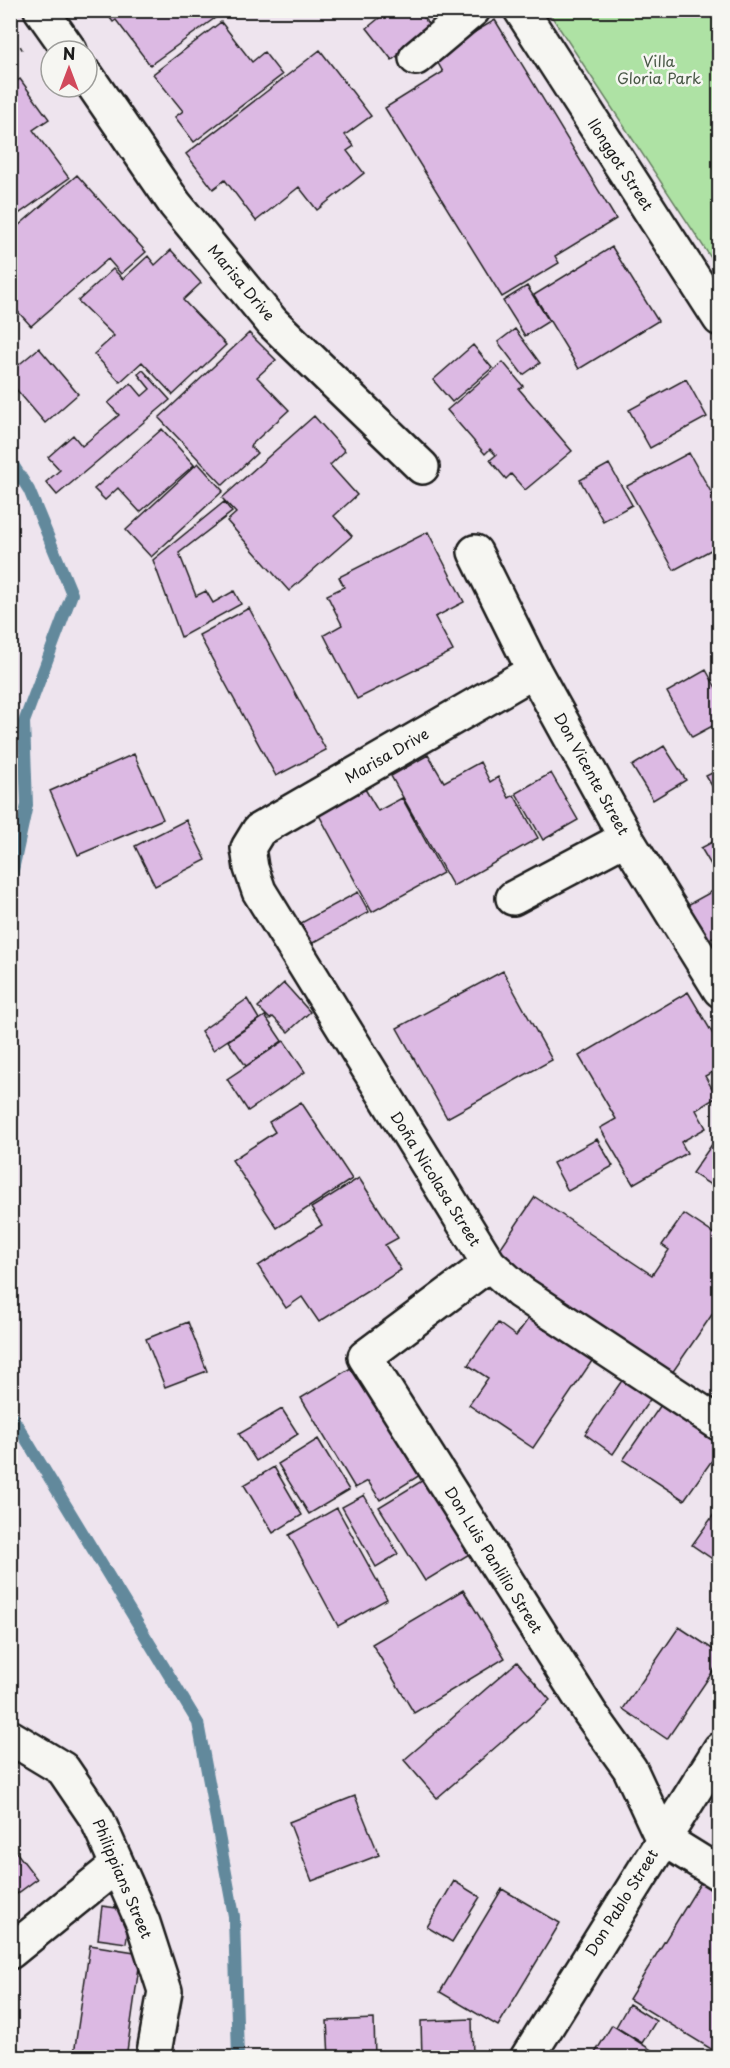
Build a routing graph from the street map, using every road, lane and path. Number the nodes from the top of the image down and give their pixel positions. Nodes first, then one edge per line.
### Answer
1 (41, 10) edge
2 (473, 10) edge
3 (521, 10) edge
4 (62, 39) edge
5 (416, 58) dead end
6 (99, 93) edge
7 (720, 320) edge
8 (422, 467) dead end
9 (475, 552) dead end
10 (534, 671) junction
11 (626, 837) junction
12 (248, 848) joint
13 (513, 898) dead end
14 (720, 990) edge
15 (489, 1264) junction
16 (720, 1424) edge
17 (10, 1737) edge
18 (720, 1749) edge
19 (662, 1838) junction
20 (116, 1866) junction
21 (720, 1874) edge
22 (10, 1952) edge
23 (153, 2058) edge
24 (527, 2058) edge

1 - 4 street
2 - 5 street
3 - 7 street, Ilonggot Street
6 - 8 street, Marisa Drive
9 - 10 street, Don Vicente Street
10 - 11 street, Don Vicente Street
10 - 12 street, Marisa Drive
11 - 13 street
11 - 14 street, Don Vicente Street
12 - 15 street, Doña Nicolasa Street
15 - 16 street, Doña Nicolasa Street
15 - 19 street, Don Luis Panlilio Street
17 - 20 street, Philippians Street
18 - 19 street, Don Pablo Street
19 - 21 street
19 - 24 street, Don Pablo Street
20 - 22 street
20 - 23 street, Philippians Street

